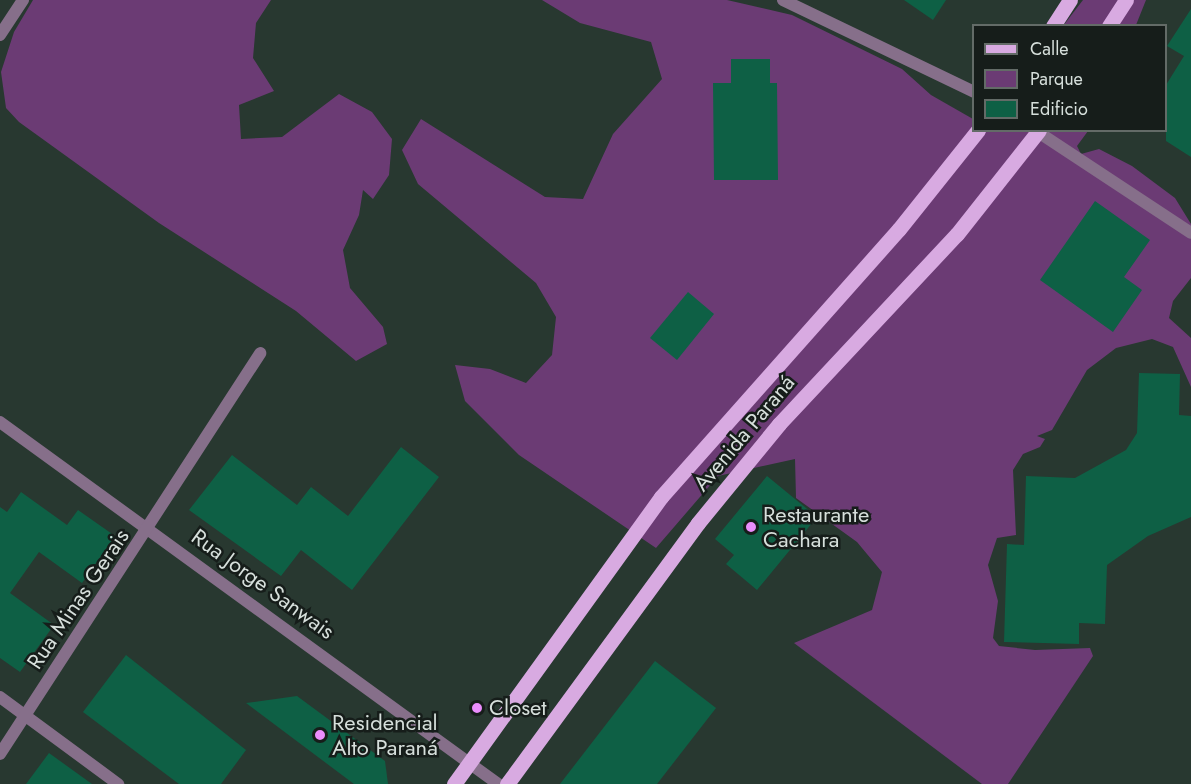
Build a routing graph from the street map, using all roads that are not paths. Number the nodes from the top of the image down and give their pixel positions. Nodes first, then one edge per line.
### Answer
1 (23, 0) edge
2 (783, 0) edge
3 (1070, 0) edge
4 (1126, 0) edge
5 (1054, 24) edge
6 (1110, 24) edge
7 (0, 35) edge
8 (972, 91) edge
9 (976, 132) edge
10 (1037, 132) edge
11 (1040, 132) edge
12 (1191, 233) edge
13 (260, 353) dead end
14 (0, 422) edge
15 (151, 528) junction
16 (0, 697) edge
17 (25, 715) junction
18 (0, 754) edge
19 (469, 762) junction
20 (118, 784) edge
21 (454, 784) edge
22 (498, 784) edge
23 (507, 784) edge

1 - 7 street
2 - 8 street
3 - 5 main road
4 - 6 main road
9 - 19 main road, Avenida Paraná
10 - 23 main road, Avenida Paraná
11 - 12 street
13 - 15 street, Rua Minas Gerais
14 - 15 street, Rua Jorge Sanwais
15 - 17 street, Rua Minas Gerais
15 - 19 street, Rua Jorge Sanwais
16 - 17 street
17 - 18 street, Rua Minas Gerais
17 - 20 street
19 - 21 main road, Avenida Paraná
19 - 22 street, Rua Jorge Sanwais

